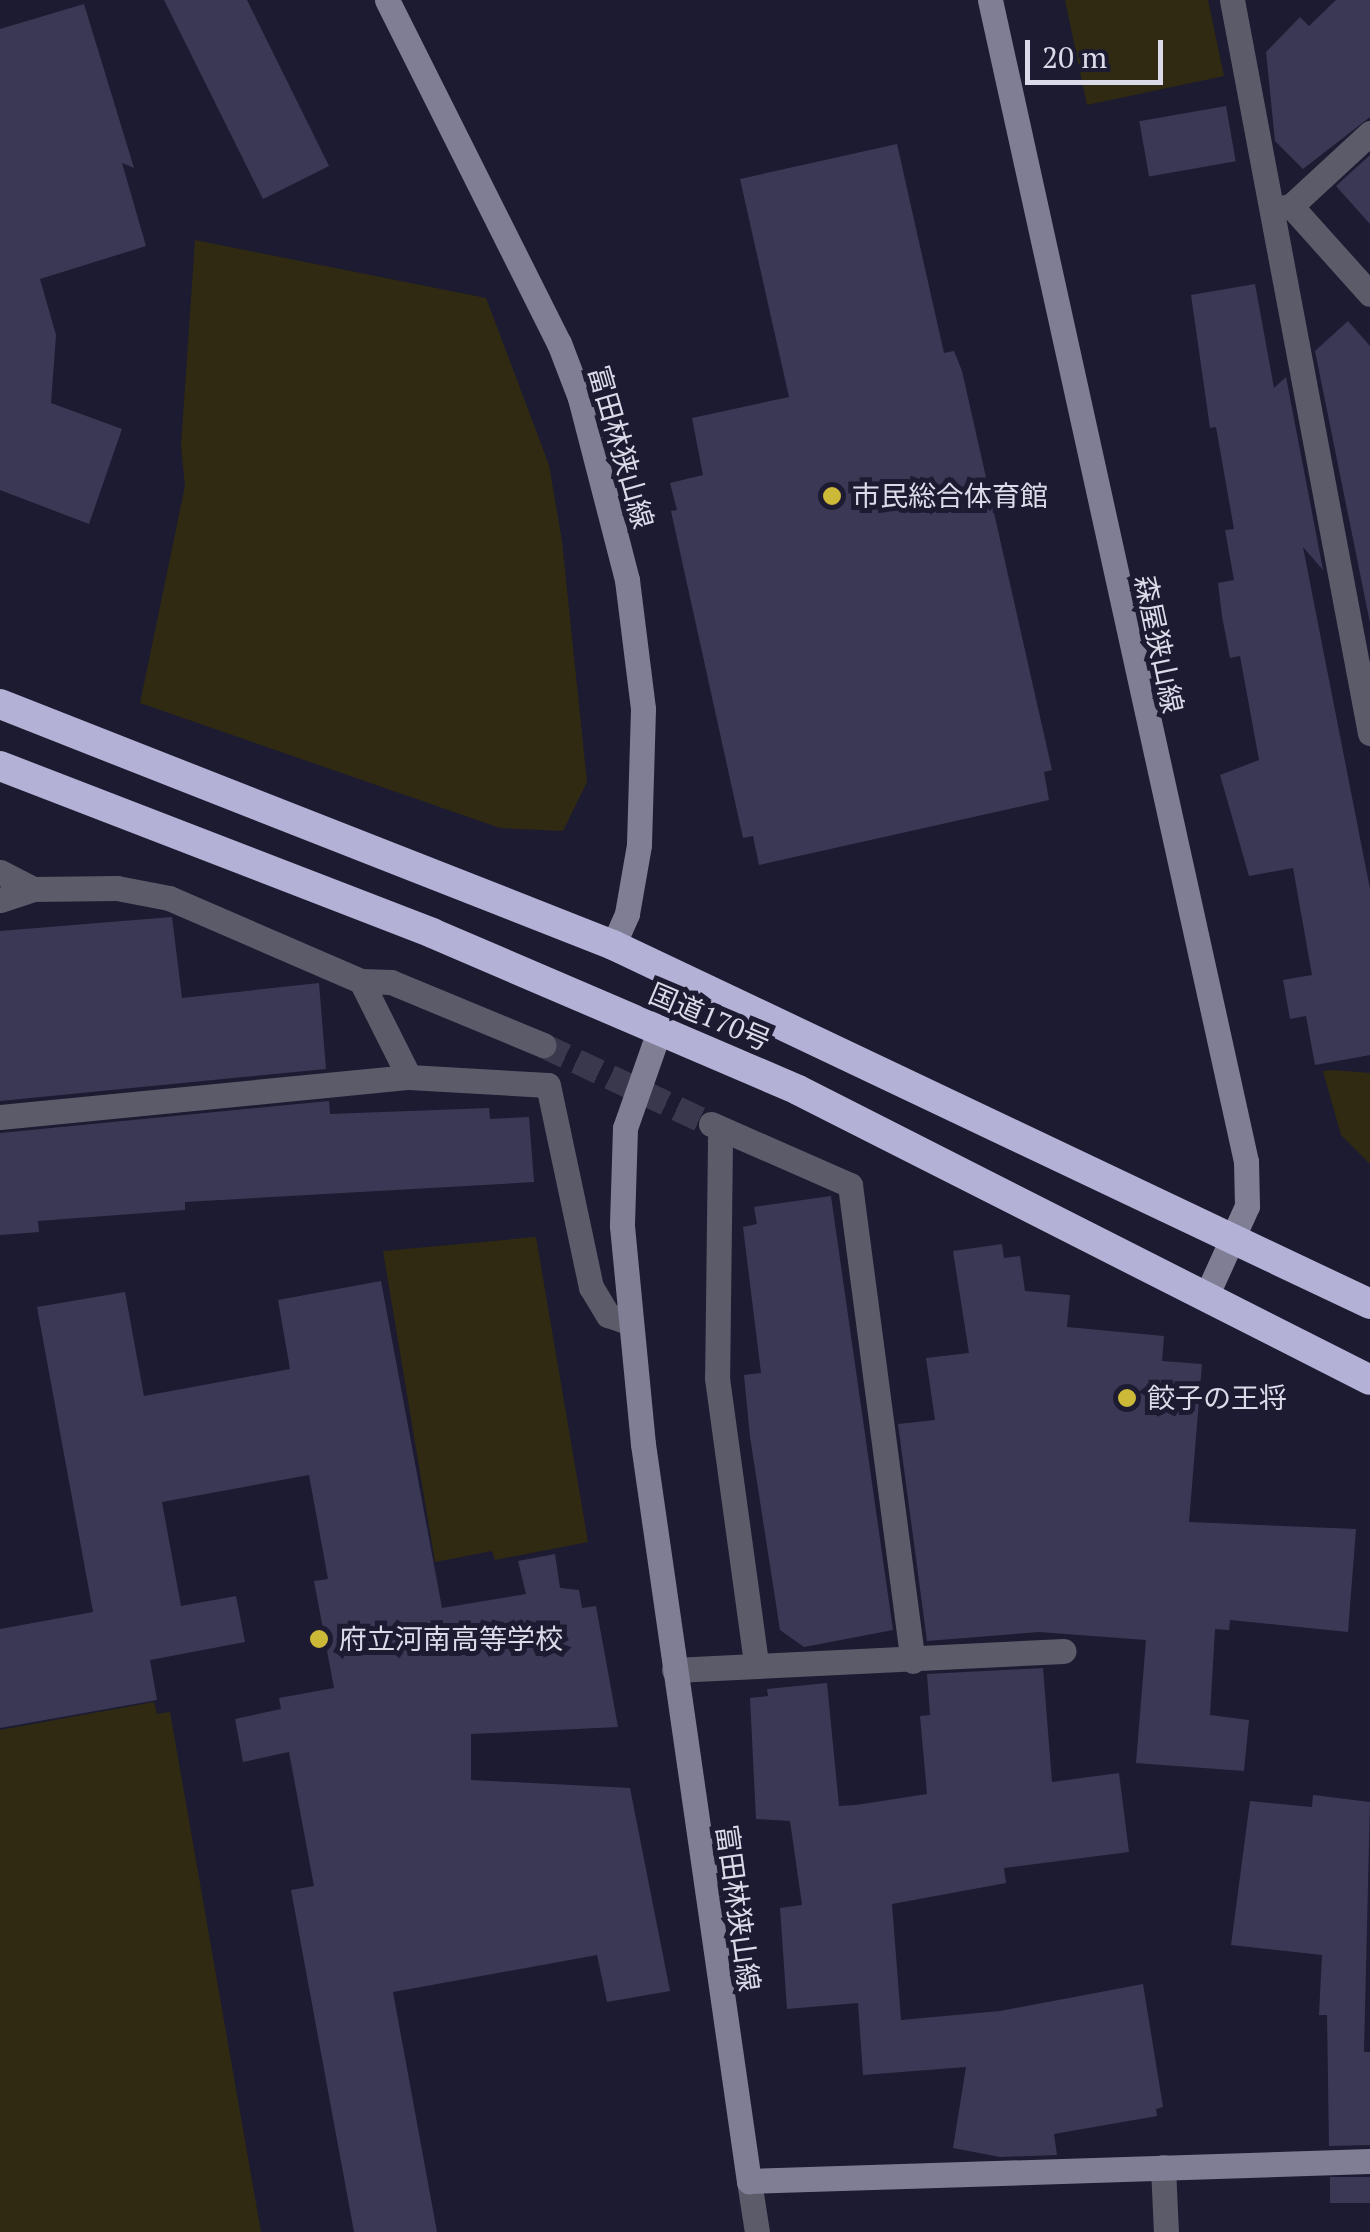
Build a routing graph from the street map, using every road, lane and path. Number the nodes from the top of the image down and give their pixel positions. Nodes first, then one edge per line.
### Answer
1 (387, 0) edge
2 (990, 0) edge
3 (1232, 0) edge
4 (1370, 133) edge
5 (1281, 208) junction
6 (1370, 294) edge
7 (0, 704) edge
8 (1370, 734) edge
9 (0, 766) edge
10 (0, 872) edge
11 (33, 889) junction
12 (0, 900) edge
13 (613, 946) junction
14 (361, 982) junction
15 (659, 1031) junction
16 (543, 1045) tunnel mouth
17 (409, 1076) junction
18 (0, 1118) edge
19 (1236, 1237) junction
20 (1207, 1294) junction
21 (1370, 1304) edge
22 (631, 1323) junction
23 (1370, 1380) edge
24 (1064, 1651) dead end
25 (914, 1660) junction
26 (756, 1662) junction
27 (674, 1670) junction
28 (1370, 2161) edge
29 (1163, 2167) junction
30 (749, 2181) junction
31 (757, 2232) edge
32 (1166, 2232) edge

1 - 13 main road, 富田林狭山線
2 - 19 main road, 森屋狭山線
3 - 5 street
4 - 5 street
5 - 6 street
5 - 8 street
7 - 13 highway, 国道170号
9 - 15 highway, 国道170号
10 - 11 street
11 - 12 street
11 - 14 street
13 - 19 highway, 国道170号
14 - 16 street
14 - 17 street
15 - 20 highway, 国道170号
15 - 22 main road, 富田林狭山線
17 - 18 street
17 - 22 street
19 - 20 main road, 森屋狭山線
19 - 21 highway, 国道170号
20 - 23 highway, 国道170号
22 - 27 main road, 富田林狭山線
24 - 25 street
25 - 26 street
25 - 26 street
26 - 27 street
27 - 30 main road, 富田林狭山線
28 - 29 main road
29 - 30 main road
29 - 32 street
30 - 31 street

